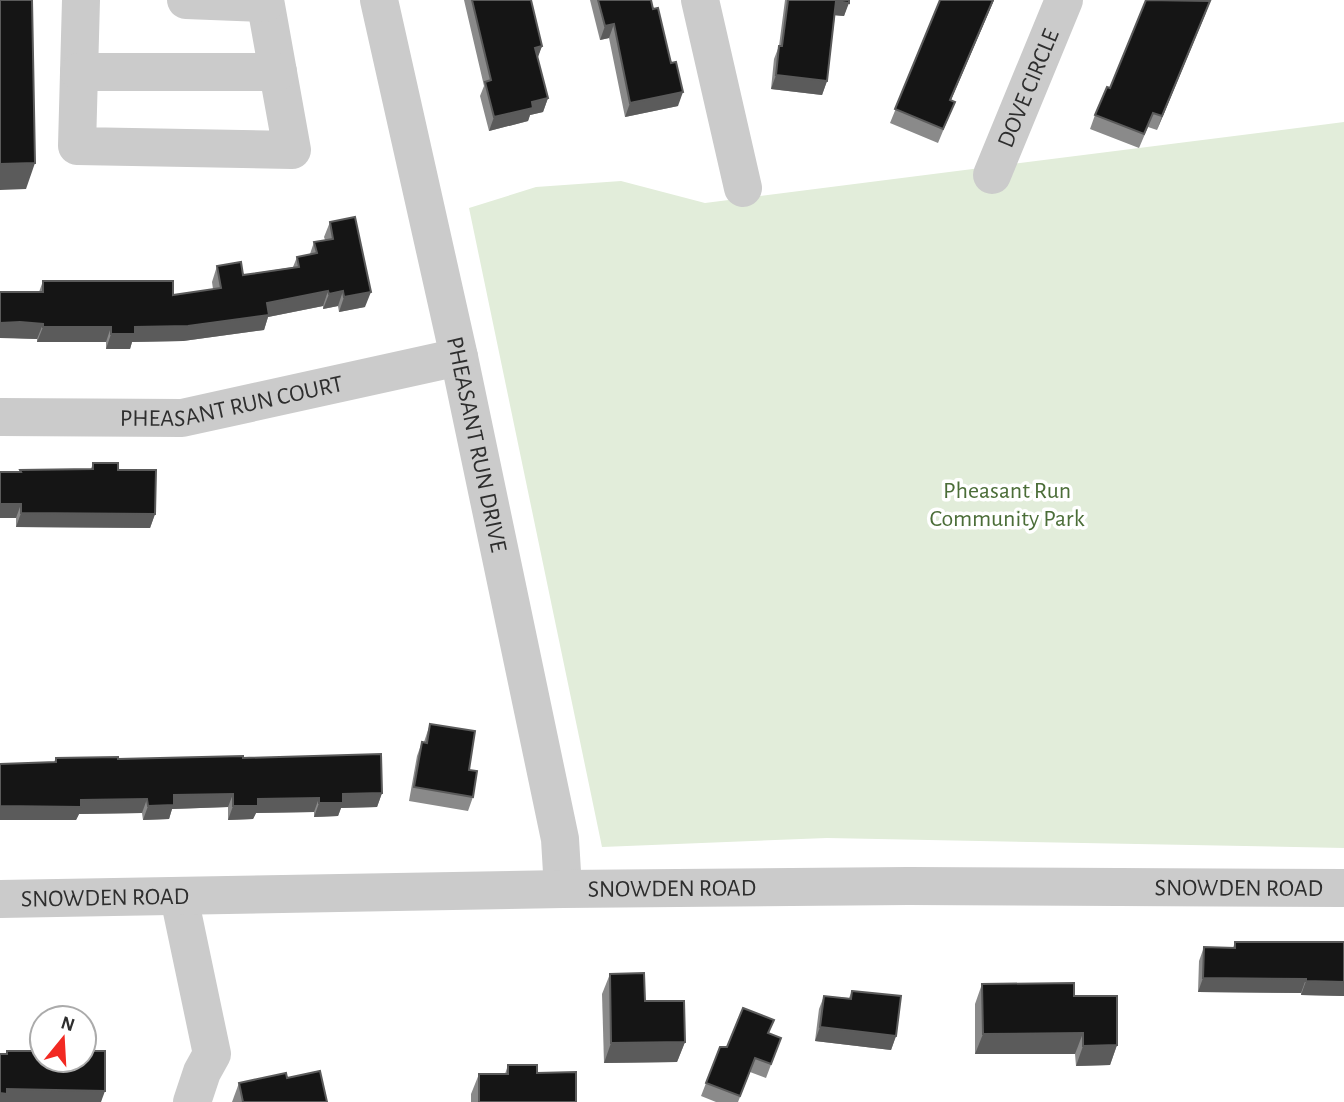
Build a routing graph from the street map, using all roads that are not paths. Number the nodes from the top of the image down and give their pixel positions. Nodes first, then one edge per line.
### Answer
1 (81, 0) edge
2 (186, 0) edge
3 (379, 0) edge
4 (700, 0) edge
5 (1064, 0) edge
6 (265, 2) edge
7 (79, 72) junction
8 (278, 72) junction
9 (992, 175) dead end
10 (743, 188) dead end
11 (459, 357) junction
12 (0, 417) edge
13 (1344, 888) edge
14 (563, 889) junction
15 (179, 897) junction
16 (0, 899) edge
17 (192, 1102) edge

1 - 7 street
2 - 6 street
3 - 11 street, PHEASANT RUN DRIVE
4 - 10 street
5 - 9 street, DOVE CIRCLE
6 - 8 street
7 - 8 street
7 - 8 street
11 - 12 street, PHEASANT RUN COURT
11 - 14 street, PHEASANT RUN DRIVE
13 - 14 street, SNOWDEN ROAD
14 - 15 street, SNOWDEN ROAD
15 - 16 street, SNOWDEN ROAD
15 - 17 street

